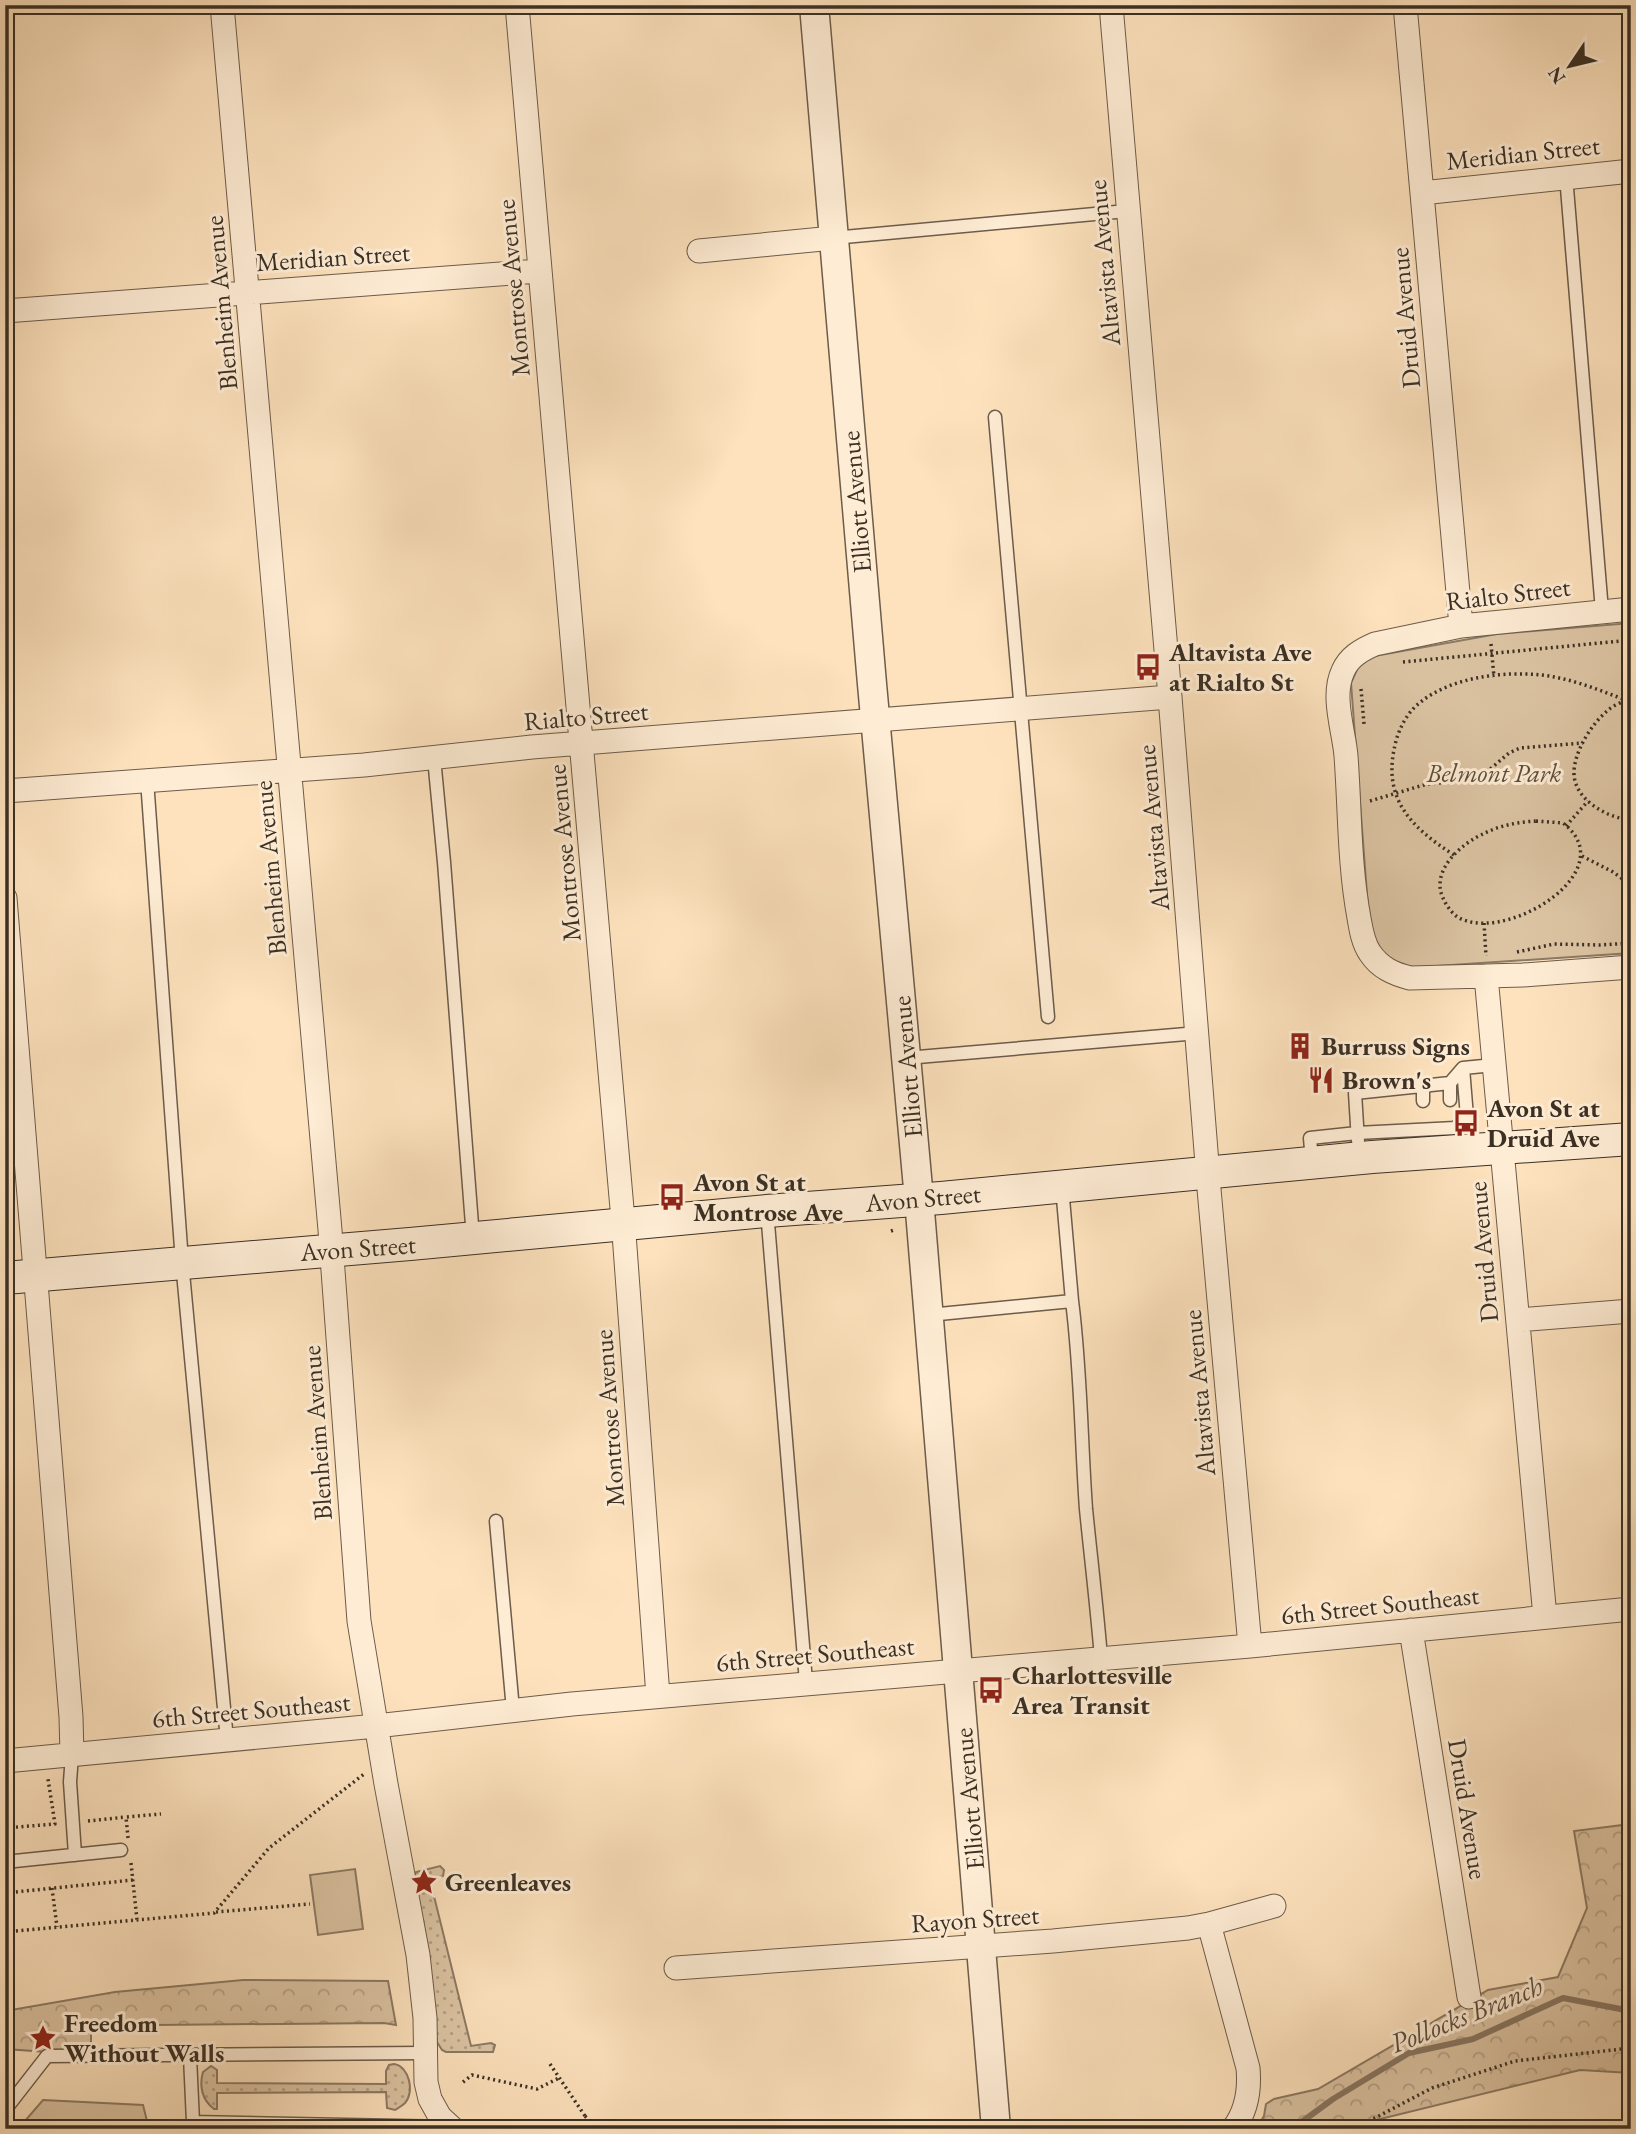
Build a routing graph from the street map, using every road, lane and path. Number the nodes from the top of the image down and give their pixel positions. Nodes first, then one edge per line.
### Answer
1 (222, 5) edge
2 (517, 5) edge
3 (814, 5) edge
4 (1111, 5) edge
5 (1405, 5) edge
6 (1631, 171) edge
7 (1566, 176) junction
8 (1422, 192) junction
9 (1127, 211) junction
10 (833, 238) junction
11 (699, 251) dead end
12 (539, 271) junction
13 (249, 291) junction
14 (5, 311) edge
15 (995, 417) dead end
16 (1631, 609) edge
17 (1602, 611) junction
18 (1461, 626) junction
19 (1490, 634) dead end
20 (1631, 640) edge
21 (1492, 653) junction
22 (1399, 662) dead end
23 (1494, 677) junction
24 (1361, 679) dead end
25 (1170, 697) junction
26 (1629, 700) edge
27 (1021, 708) junction
28 (875, 720) junction
29 (1365, 733) dead end
30 (1583, 743) junction
31 (583, 744) junction
32 (434, 758) junction
33 (1442, 766) dead end
34 (290, 770) junction
35 (147, 780) junction
36 (1449, 782) junction
37 (5, 791) edge
38 (1395, 793) junction
39 (1588, 801) junction
40 (1371, 813) dead end
41 (1631, 820) edge
42 (1566, 826) junction
43 (1454, 855) junction
44 (1582, 856) junction
45 (1631, 885) edge
46 (5, 898) edge
47 (1484, 923) junction
48 (1631, 943) edge
49 (1510, 953) dead end
50 (1498, 954) dead end
51 (1483, 963) junction
52 (1631, 967) edge
53 (1048, 1017) dead end
54 (1198, 1033) junction
55 (906, 1058) junction
56 (1494, 1065) junction
57 (1463, 1068) junction
58 (1450, 1083) junction
59 (1423, 1086) junction
60 (1450, 1100) dead end
61 (1423, 1101) dead end
62 (1631, 1139) edge
63 (1358, 1146) junction
64 (1502, 1148) junction
65 (1208, 1172) junction
66 (1061, 1185) junction
67 (919, 1199) junction
68 (767, 1211) junction
69 (623, 1223) junction
70 (473, 1238) junction
71 (332, 1250) junction
72 (181, 1262) junction
73 (21, 1276) edge
74 (1072, 1301) junction
75 (1631, 1311) edge
76 (929, 1315) junction
77 (1518, 1320) junction
78 (496, 1521) dead end
79 (1631, 1609) edge
80 (1545, 1617) junction
81 (1411, 1630) junction
82 (1250, 1646) junction
83 (1101, 1658) junction
84 (959, 1670) junction
85 (806, 1682) junction
86 (658, 1696) junction
87 (513, 1710) junction
88 (376, 1726) junction
89 (227, 1740) junction
90 (72, 1755) junction
91 (382, 1759) junction
92 (5, 1761) edge
93 (48, 1779) dead end
94 (126, 1817) dead end
95 (85, 1821) dead end
96 (5, 1828) edge
97 (121, 1850) dead end
98 (75, 1855) junction
99 (5, 1862) edge
100 (133, 1880) dead end
101 (52, 1888) junction
102 (5, 1893) edge
103 (310, 1904) dead end
104 (1274, 1906) dead end
105 (214, 1913) junction
106 (1209, 1924) junction
107 (57, 1927) junction
108 (5, 1932) edge
109 (981, 1946) junction
110 (676, 1968) dead end
111 (1469, 1997) dead end
112 (1631, 2048) edge
113 (425, 2053) junction
114 (190, 2057) junction
115 (550, 2064) dead end
116 (559, 2078) junction
117 (463, 2082) dead end
118 (5, 2110) edge
119 (585, 2116) junction
120 (452, 2128) edge
121 (583, 2129) edge
122 (598, 2129) edge
123 (996, 2129) edge
124 (1233, 2129) edge
125 (1354, 2129) edge

1 - 13 street, Blenheim Avenue
2 - 12 street, Montrose Avenue
3 - 10 street, Elliott Avenue
4 - 9 street, Altavista Avenue
5 - 8 street, Druid Avenue
6 - 7 street, Meridian Street
7 - 8 street, Meridian Street
7 - 17 lane
8 - 18 street, Druid Avenue
9 - 10 lane
9 - 25 street, Altavista Avenue
10 - 11 street
10 - 28 street, Elliott Avenue
12 - 13 street, Meridian Street
12 - 31 street, Montrose Avenue
13 - 14 street, Meridian Street
13 - 34 street, Blenheim Avenue
15 - 27 lane
16 - 17 street, Rialto Street
17 - 18 street, Rialto Street
18 - 51 street, Rialto Street
19 - 21 path
20 - 21 path
21 - 22 path
21 - 23 path
23 - 26 path
23 - 38 path
24 - 29 path
25 - 27 street, Rialto Street
25 - 54 street, Altavista Avenue
26 - 30 path
27 - 28 street, Rialto Street
27 - 53 lane
28 - 31 street, Rialto Street
28 - 55 street, Elliott Avenue
30 - 36 path
30 - 39 path
31 - 32 street, Rialto Street
31 - 69 street, Montrose Avenue
32 - 34 street, Rialto Street
32 - 70 lane
33 - 36 path
34 - 35 street, Rialto Street
34 - 71 street, Blenheim Avenue
35 - 37 street, Rialto Street
35 - 72 lane
36 - 38 path
38 - 40 path
38 - 43 path
39 - 41 path
39 - 42 path
42 - 43 path
42 - 44 path
43 - 47 path
44 - 45 path
44 - 47 path
46 - 73 street
47 - 51 path
48 - 49 path
50 - 51 path
51 - 52 street
51 - 56 street, Druid Avenue
54 - 55 lane
54 - 65 street, Altavista Avenue
55 - 67 street, Elliott Avenue
56 - 57 lane
56 - 64 street, Druid Avenue
57 - 58 lane
57 - 63 lane
58 - 59 lane
58 - 60 lane
59 - 61 lane
59 - 63 lane
62 - 64 main road, Avon Street
63 - 64 main road, Avon Street
63 - 65 main road, Avon Street
64 - 77 street, Druid Avenue
65 - 66 main road, Avon Street
65 - 82 street, Altavista Avenue
66 - 67 main road, Avon Street
66 - 74 lane
67 - 68 main road, Avon Street
67 - 76 street, Elliott Avenue
68 - 69 main road, Avon Street
68 - 85 lane
69 - 70 main road, Avon Street
69 - 86 street, Montrose Avenue
70 - 71 main road, Avon Street
71 - 72 main road, Avon Street
71 - 88 street, Blenheim Avenue
72 - 73 main road, Avon Street
72 - 89 lane
73 - 90 street
74 - 76 lane
74 - 83 lane
75 - 77 street
76 - 84 street, Elliott Avenue
77 - 80 street, Druid Avenue
78 - 87 lane
79 - 80 street, 6th Street Southeast
80 - 81 street, 6th Street Southeast
81 - 82 street, 6th Street Southeast
81 - 111 street, Druid Avenue
82 - 83 street, 6th Street Southeast
83 - 84 street, 6th Street Southeast
84 - 85 street, 6th Street Southeast
84 - 109 street, Elliott Avenue
85 - 86 street, 6th Street Southeast
86 - 87 street, 6th Street Southeast
87 - 88 street, 6th Street Southeast
88 - 89 street, 6th Street Southeast
88 - 91 street, Blenheim Avenue
89 - 90 street, 6th Street Southeast
90 - 92 street, 6th Street Southeast
90 - 98 lane
91 - 105 path
91 - 113 street, Blenheim Avenue
93 - 96 path
94 - 95 path
97 - 98 lane
98 - 99 lane
100 - 101 path
101 - 102 path
101 - 107 path
103 - 105 path
104 - 106 street, Rayon Street
105 - 107 path
106 - 109 street, Rayon Street
106 - 124 street
107 - 108 path
109 - 110 street, Rayon Street
109 - 123 street, Elliott Avenue
112 - 125 path
113 - 114 lane
113 - 120 street, Blenheim Avenue
114 - 118 lane
114 - 120 lane
115 - 116 path
116 - 117 path
116 - 119 path
119 - 121 path
119 - 122 path

